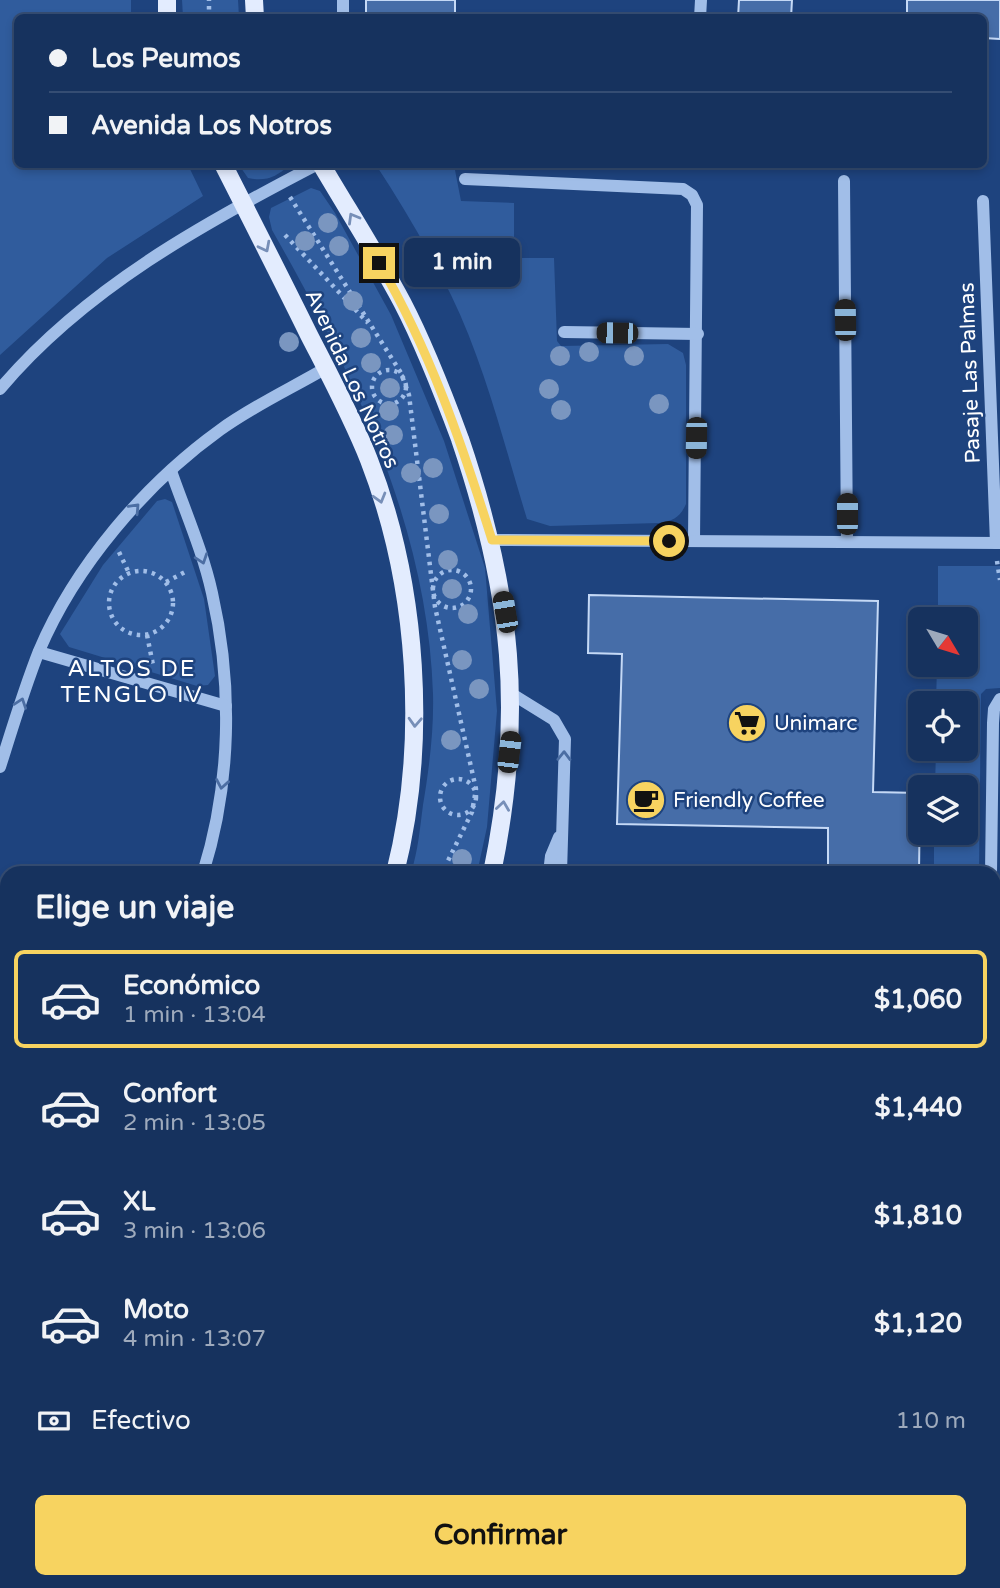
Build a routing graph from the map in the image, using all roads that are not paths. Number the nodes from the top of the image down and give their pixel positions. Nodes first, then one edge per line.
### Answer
1 (225, 168) edge
2 (312, 168) edge
3 (322, 168) edge
4 (465, 179) dead end
5 (844, 181) dead end
6 (983, 201) dead end
7 (243, 204) junction
8 (564, 331) dead end
9 (698, 334) junction
10 (326, 368) junction
11 (0, 389) edge
12 (171, 471) junction
13 (492, 540) junction
14 (694, 541) junction
15 (847, 542) junction
16 (998, 543) edge
17 (39, 652) junction
18 (512, 694) junction
19 (1000, 699) edge
20 (226, 706) junction
21 (0, 767) edge
22 (561, 835) junction
23 (205, 866) edge
24 (396, 866) edge
25 (493, 866) edge
26 (550, 866) edge
27 (561, 866) edge
28 (990, 866) edge

1 - 7 main road, Avenida Los Notros
2 - 7 street
13 -> 3 main road
4 - 9 street
5 - 15 street
6 - 16 street, Pasaje Las Palmas
7 -> 10 main road, Avenida Los Notros
7 - 11 street
8 - 9 street
9 - 14 street
10 - 12 street
10 -> 24 main road, Avenida Los Notros
17 -> 12 street
12 -> 20 street
13 - 14 street
13 - 18 main road
14 - 15 street
15 - 16 street
17 - 20 street
21 -> 17 street
22 -> 18 street
25 -> 18 main road
19 - 28 street
20 -> 23 street
22 - 26 street
22 - 27 street

